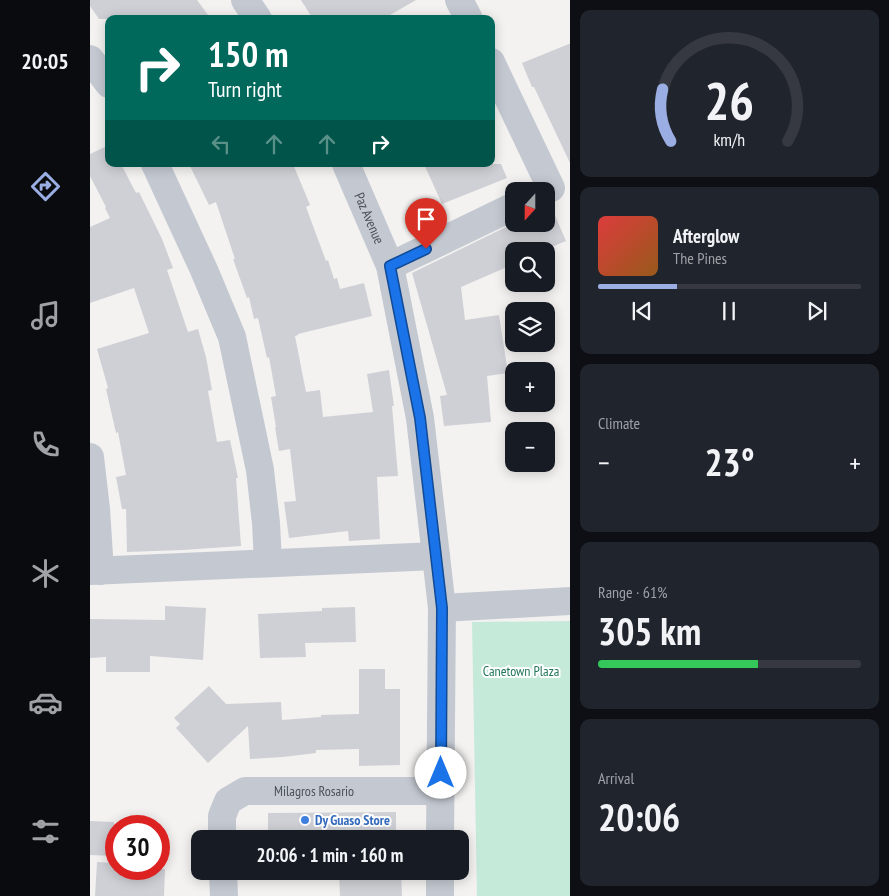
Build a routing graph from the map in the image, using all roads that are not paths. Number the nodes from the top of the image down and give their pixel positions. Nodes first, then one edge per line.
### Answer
1 (245, 0) edge
2 (459, 0) edge
3 (255, 15) edge
4 (467, 15) edge
5 (90, 59) edge
6 (495, 70) edge
7 (105, 79) edge
8 (157, 167) edge
9 (347, 167) edge
10 (556, 187) edge
11 (505, 210) edge
12 (390, 266) junction
13 (90, 457) edge
14 (436, 556) junction
15 (268, 563) junction
16 (95, 571) edge
17 (570, 601) edge
18 (442, 608) junction
19 (441, 791) junction
20 (222, 830) edge
21 (440, 830) edge
22 (223, 880) edge
23 (440, 880) edge
24 (224, 896) edge
25 (440, 896) edge

1 - 3 street
2 - 4 street
5 - 7 street
6 - 10 street
8 - 15 street
9 - 12 street, Paz Avenue
11 - 12 street
12 - 14 street, Paz Avenue
13 - 16 street
14 - 15 street
14 - 18 street, Paz Avenue
15 - 16 street
17 - 18 street
18 - 19 street, Paz Avenue
19 - 20 street, Milagros Rosario
19 - 21 street, Paz Avenue
22 - 24 street
23 - 25 street

